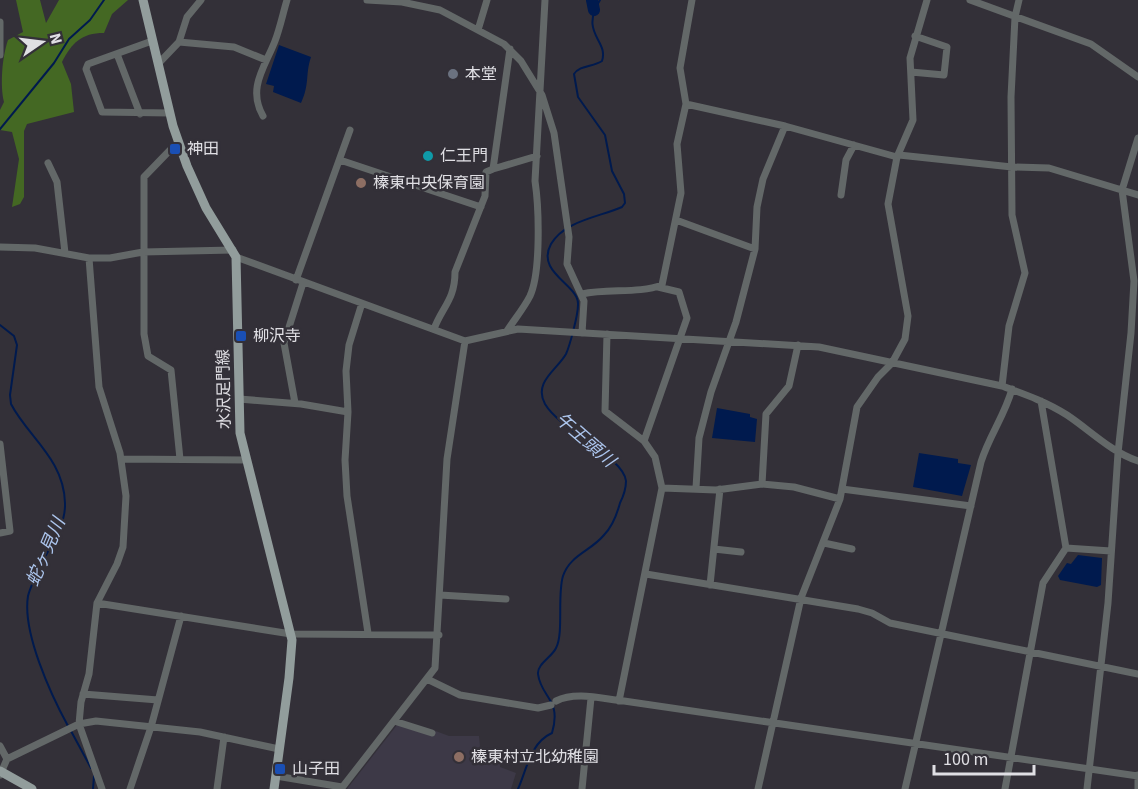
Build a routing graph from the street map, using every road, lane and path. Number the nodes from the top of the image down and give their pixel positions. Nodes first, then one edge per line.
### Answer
1 (142, 0) edge
2 (201, 0) edge
3 (287, 0) edge
4 (367, 0) edge
5 (487, 0) edge
6 (545, 0) edge
7 (692, 0) edge
8 (927, 0) edge
9 (970, 0) edge
10 (1019, 0) edge
11 (428, 3) edge
12 (1015, 17) junction
13 (0, 22) edge
14 (478, 30) junction
15 (915, 36) junction
16 (152, 41) junction
17 (179, 42) junction
18 (510, 49) junction
19 (117, 54) junction
20 (0, 55) edge
21 (266, 60) junction
22 (158, 64) junction
23 (911, 72) junction
24 (1138, 77) edge
25 (542, 95) junction
26 (686, 104) junction
27 (170, 113) junction
28 (140, 114) junction
29 (263, 116) dead end
30 (785, 126) junction
31 (350, 130) dead end
32 (1138, 138) edge
33 (854, 145) junction
34 (173, 147) dead end
35 (537, 156) junction
36 (898, 156) junction
37 (340, 160) junction
38 (48, 163) dead end
39 (1012, 167) junction
40 (493, 169) junction
41 (1122, 190) junction
42 (842, 195) dead end
43 (1138, 195) edge
44 (481, 207) junction
45 (676, 219) junction
46 (0, 247) edge
47 (756, 249) junction
48 (143, 252) junction
49 (65, 253) junction
50 (234, 254) junction
51 (89, 258) junction
52 (300, 282) junction
53 (658, 287) junction
54 (582, 294) junction
55 (362, 303) junction
56 (434, 329) junction
57 (507, 331) junction
58 (580, 333) junction
59 (607, 334) junction
60 (682, 338) junction
61 (465, 340) junction
62 (729, 340) junction
63 (798, 345) junction
64 (892, 363) junction
65 (1002, 386) junction
66 (1012, 389) junction
67 (238, 399) junction
68 (1041, 401) junction
69 (295, 403) junction
70 (348, 412) junction
71 (644, 441) junction
72 (0, 444) edge
73 (1118, 453) junction
74 (121, 459) junction
75 (180, 459) junction
76 (245, 459) junction
77 (1138, 461) edge
78 (762, 484) junction
79 (662, 488) junction
80 (696, 488) junction
81 (720, 489) junction
82 (842, 489) junction
83 (840, 499) junction
84 (971, 506) junction
85 (0, 533) edge
86 (824, 543) junction
87 (1066, 548) junction
88 (714, 549) junction
89 (852, 549) dead end
90 (1111, 551) junction
91 (741, 552) dead end
92 (646, 574) junction
93 (710, 585) junction
94 (440, 595) junction
95 (801, 598) junction
96 (506, 599) dead end
97 (97, 603) junction
98 (181, 616) junction
99 (368, 633) junction
100 (941, 633) junction
101 (291, 634) junction
102 (439, 635) junction
103 (1031, 651) junction
104 (1101, 666) junction
105 (1138, 674) edge
106 (427, 679) junction
107 (83, 694) junction
108 (591, 698) junction
109 (158, 700) junction
110 (619, 701) junction
111 (394, 721) junction
112 (773, 721) junction
113 (79, 724) junction
114 (151, 727) junction
115 (432, 733) dead end
116 (224, 737) junction
117 (916, 743) junction
118 (0, 746) edge
119 (279, 749) junction
120 (1011, 758) junction
121 (7, 759) junction
122 (1089, 769) junction
123 (1, 773) edge
124 (276, 776) junction
125 (1138, 776) edge
126 (342, 788) edge
127 (32, 789) edge
128 (102, 789) edge
129 (130, 789) edge
130 (217, 789) edge
131 (274, 789) edge
132 (582, 789) edge
133 (758, 789) edge
134 (905, 789) edge
135 (1005, 789) edge
136 (1087, 789) edge
137 (1138, 789) edge

1 - 16 main road
2 - 17 street
3 - 21 street
4 - 11 street
5 - 14 street
6 - 25 street
7 - 26 street
8 - 15 street
9 - 12 street
10 - 12 street
11 - 14 street
12 - 24 street
12 - 39 street
13 - 20 street
14 - 18 street
15 - 23 street
15 - 23 street
16 - 19 street
16 - 22 main road
17 - 21 street
17 - 22 street
18 - 25 street
18 - 40 street
19 - 28 street
19 - 28 street
21 - 29 street
22 - 27 main road
23 - 36 street
25 - 35 street
25 - 54 street
26 - 30 street
26 - 45 street
27 - 28 street
27 - 50 main road
30 - 33 street
30 - 47 street
31 - 37 street
32 - 41 street
33 - 36 street
33 - 42 street
34 - 48 street
35 - 40 street
35 - 57 street
36 - 39 street
36 - 64 street
37 - 44 street
37 - 52 street
38 - 49 street
39 - 41 street
39 - 65 street
40 - 44 street
41 - 43 street
41 - 73 street
44 - 56 street
45 - 47 street
45 - 53 street
46 - 49 street
47 - 62 street
48 - 50 street
48 - 51 street
48 - 75 street
49 - 51 street
50 - 52 street
50 - 67 main road, 水沢足門線
51 - 74 street
52 - 55 street
52 - 69 street
53 - 54 street
53 - 60 street
54 - 58 street
55 - 56 street
55 - 70 street
56 - 61 street
57 - 58 street
57 - 61 street
58 - 59 street
59 - 60 street
59 - 71 street
60 - 62 street
60 - 71 street
61 - 94 street
62 - 63 street
62 - 80 street
63 - 64 street
63 - 78 street
64 - 65 street
64 - 82 street
65 - 66 street
66 - 68 street
66 - 84 street
67 - 69 street
67 - 76 main road, 水沢足門線
68 - 73 street
68 - 87 street
69 - 70 street
70 - 99 street
71 - 79 street
72 - 85 street
73 - 77 street
73 - 90 street
74 - 75 street
74 - 97 street
75 - 76 street
76 - 101 main road, 水沢足門線
78 - 81 street
78 - 83 street
79 - 80 street
79 - 92 street
80 - 81 street
81 - 88 street
82 - 83 street
82 - 84 street
83 - 86 street
84 - 100 street
86 - 89 street
86 - 95 street
87 - 90 street
87 - 103 street
88 - 91 street
88 - 93 street
90 - 104 street
92 - 93 street
92 - 110 street
93 - 95 street
94 - 96 street
94 - 102 street
95 - 100 street
95 - 112 street
97 - 98 street
97 - 107 street
98 - 101 street
98 - 109 street
99 - 101 street
99 - 102 street
100 - 103 street
100 - 117 street
101 - 119 main road, 水沢足門線
102 - 106 street
103 - 104 street
103 - 120 street
104 - 105 street
104 - 122 street
106 - 108 street
106 - 111 street
107 - 109 street
107 - 113 street
108 - 110 street
108 - 132 street
109 - 114 street
110 - 112 street
111 - 115 street
111 - 126 street
112 - 117 street
112 - 133 street
113 - 114 street
113 - 121 street
113 - 128 street
114 - 116 street
114 - 129 street
116 - 119 street
116 - 130 street
117 - 120 street
117 - 134 street
118 - 121 street
119 - 124 main road, 水沢足門線
120 - 122 street
120 - 135 street
121 - 123 street
122 - 125 street
122 - 136 street
123 - 127 main road
124 - 126 street
124 - 131 main road, 水沢足門線
125 - 137 street

